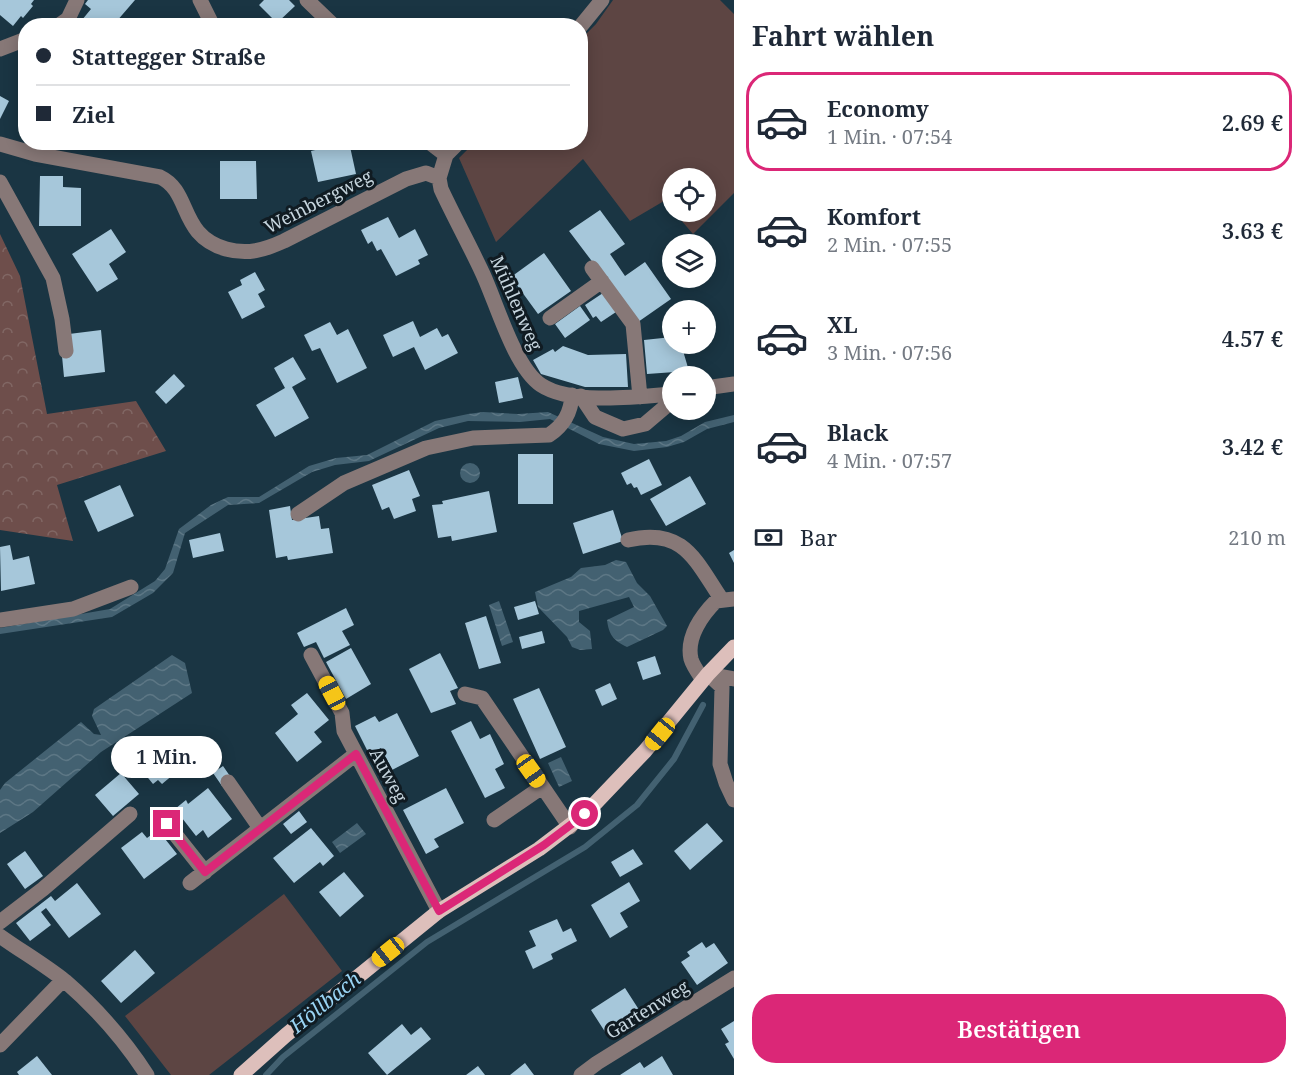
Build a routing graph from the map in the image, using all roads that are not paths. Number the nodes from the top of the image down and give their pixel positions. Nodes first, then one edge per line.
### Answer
1 (77, 0) edge
2 (201, 0) edge
3 (306, 0) edge
4 (602, 0) edge
5 (68, 18) edge
6 (209, 18) edge
7 (325, 18) edge
8 (587, 18) edge
9 (18, 42) edge
10 (0, 49) edge
11 (0, 144) edge
12 (18, 149) edge
13 (21, 150) edge
14 (439, 150) edge
15 (451, 150) edge
16 (446, 155) junction
17 (439, 178) junction
18 (0, 182) edge
19 (592, 268) dead end
20 (602, 281) junction
21 (550, 318) dead end
22 (66, 351) dead end
23 (734, 384) edge
24 (716, 386) edge
25 (577, 395) junction
26 (662, 396) edge
27 (640, 397) junction
28 (662, 410) edge
29 (298, 514) dead end
30 (628, 540) dead end
31 (131, 587) dead end
32 (728, 600) edge
33 (0, 620) edge
34 (734, 647) edge
35 (311, 655) dead end
36 (706, 677) junction
37 (734, 679) edge
38 (465, 694) dead end
39 (356, 754) junction
40 (228, 782) dead end
41 (542, 787) junction
42 (734, 800) edge
43 (130, 814) dead end
44 (494, 819) dead end
45 (167, 824) dead end
46 (570, 827) junction
47 (261, 828) junction
48 (205, 872) junction
49 (190, 883) dead end
50 (439, 911) junction
51 (0, 922) edge
52 (0, 936) edge
53 (734, 978) edge
54 (63, 980) junction
55 (0, 1045) edge
56 (147, 1075) edge
57 (241, 1075) edge
58 (581, 1075) edge

1 - 5 street
2 - 6 street
3 - 7 street
4 - 8 street
9 - 10 street
11 - 12 street, Weinbergweg
13 - 17 street, Weinbergweg
14 - 16 street
15 - 16 street
16 - 17 street
17 - 25 street, Mühlenweg
18 - 22 street
19 - 20 street
20 - 21 street
20 - 27 street
23 - 24 street
25 - 27 street, Mühlenweg
25 - 28 street
25 - 29 street
26 - 27 street, Mühlenweg
30 - 32 street
31 - 33 street
32 - 36 street
34 - 36 main road
35 - 39 street, Auweg
36 - 37 street
36 - 42 street
36 - 46 main road
38 - 41 street
39 - 47 street
39 - 50 street, Auweg
40 - 47 street
41 - 44 street
41 - 46 street
43 - 51 street
45 - 48 street
46 - 50 main road
47 - 48 street
48 - 49 street
50 - 57 main road
52 - 54 street
53 - 58 street, Gartenweg
54 - 55 street
54 - 56 street

